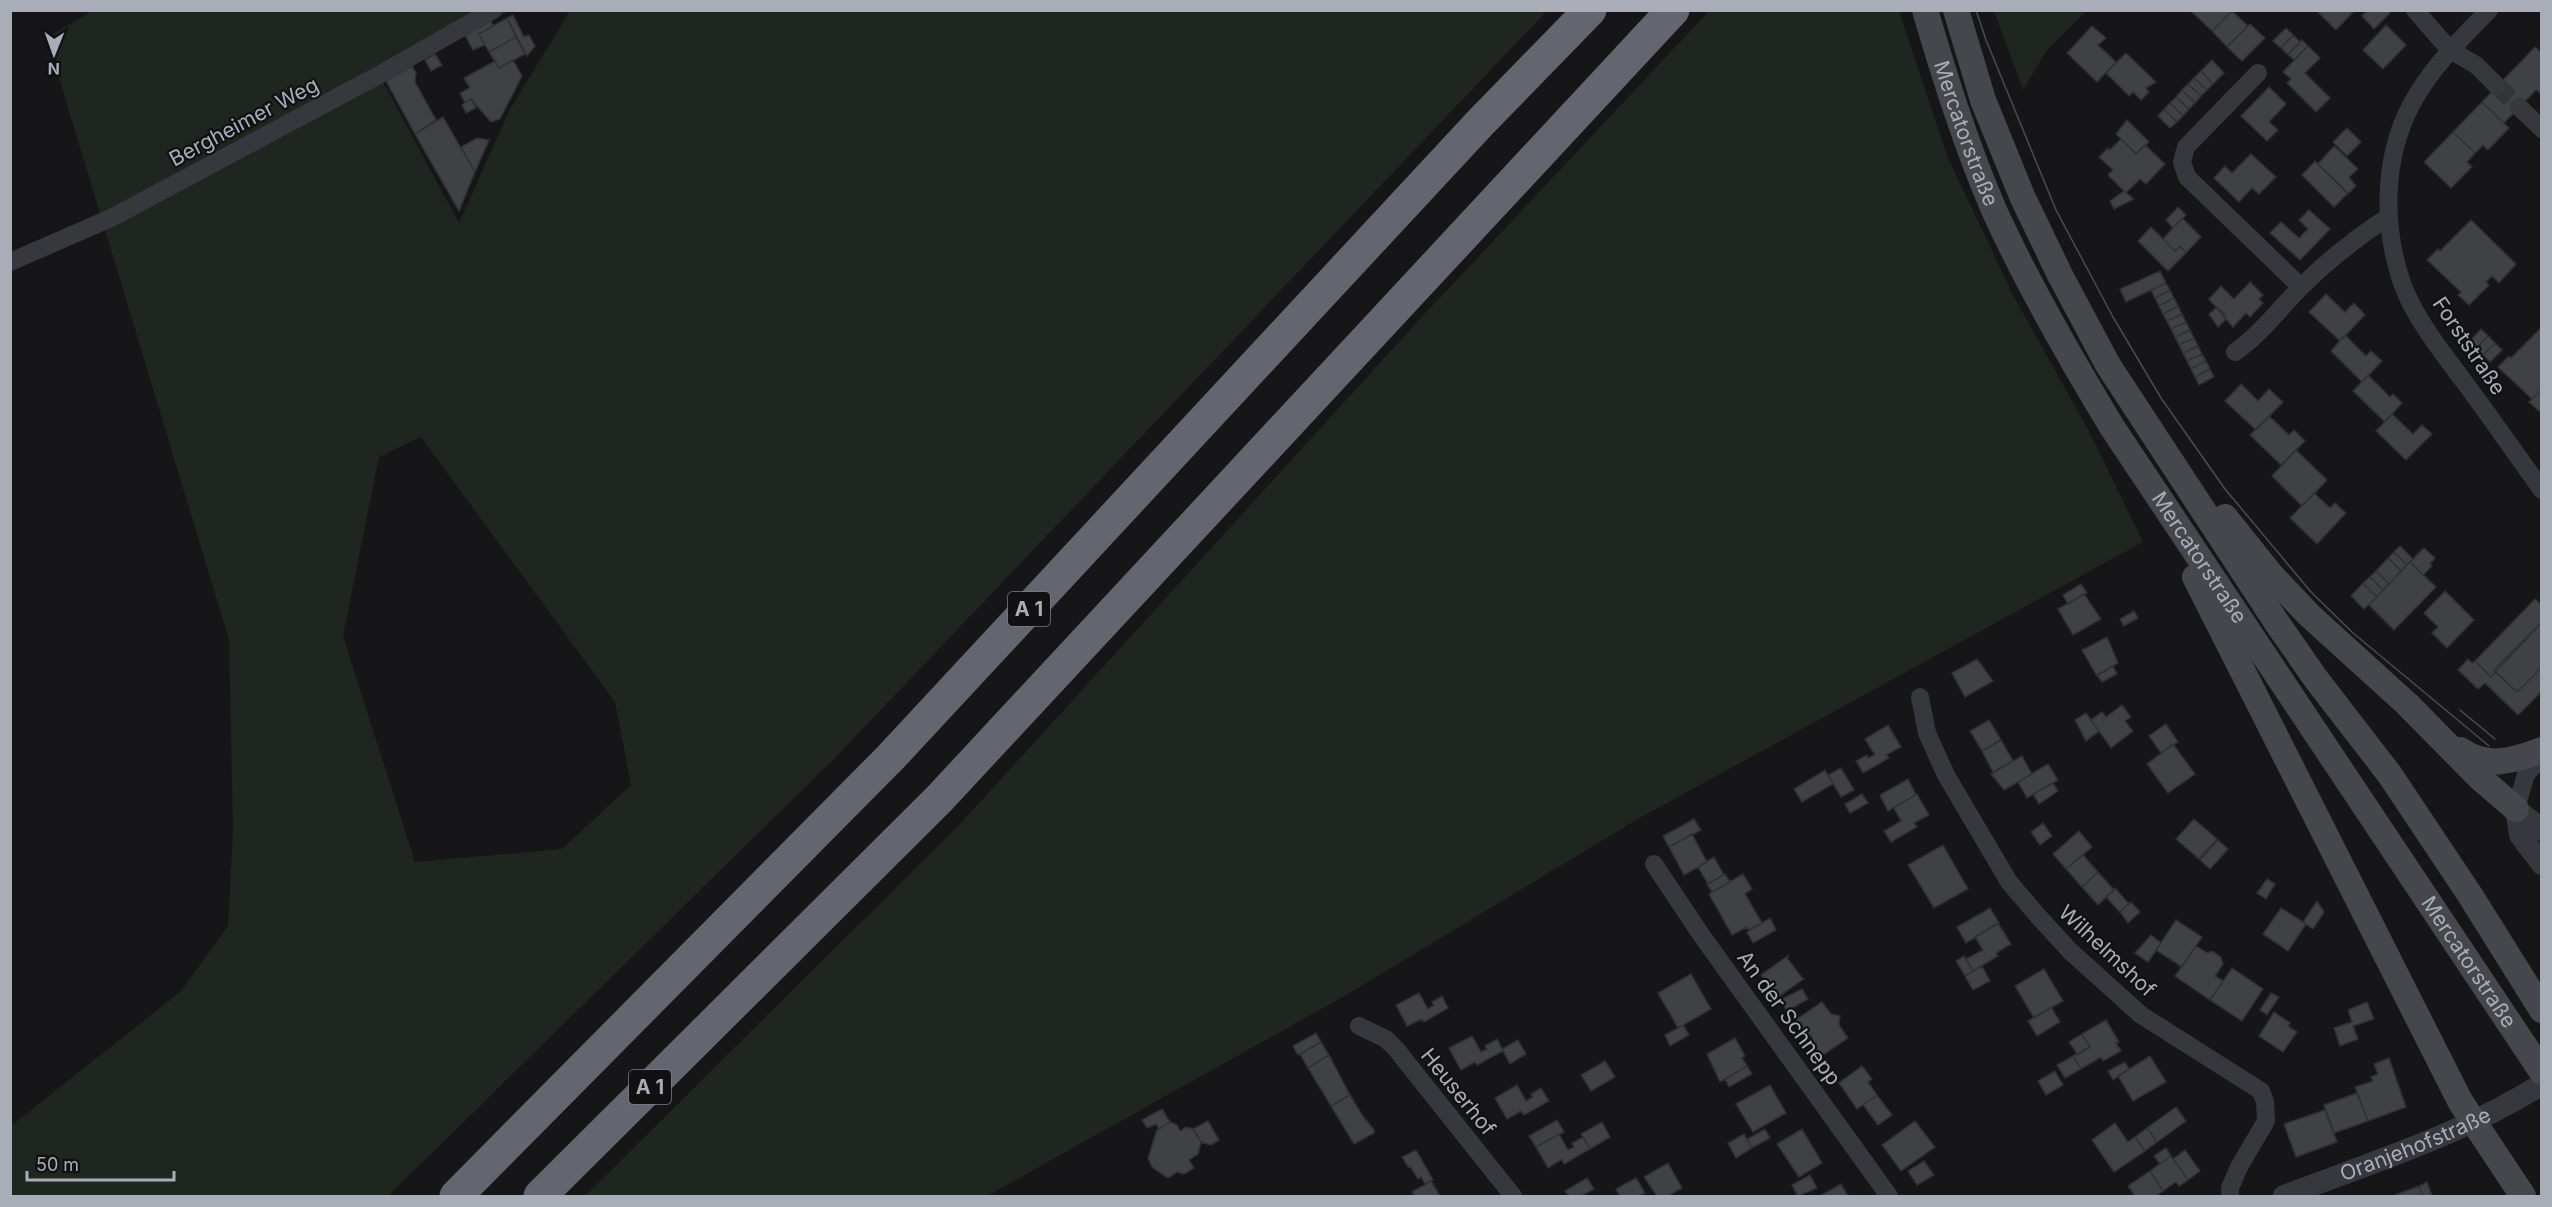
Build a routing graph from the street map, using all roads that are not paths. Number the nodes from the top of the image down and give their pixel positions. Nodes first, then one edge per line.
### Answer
1 (493, 10) edge
2 (1590, 10) edge
3 (1673, 10) edge
4 (1925, 10) edge
5 (1956, 10) edge
6 (2415, 10) edge
7 (2489, 10) edge
8 (2450, 50) junction
9 (2258, 73) dead end
10 (2498, 86) tunnel mouth
11 (2519, 107) tunnel mouth
12 (2541, 129) edge
13 (2388, 217) junction
14 (10, 262) edge
15 (2301, 287) junction
16 (2079, 308) junction
17 (2235, 352) dead end
18 (2146, 478) junction
19 (2541, 490) edge
20 (1920, 697) dead end
21 (2444, 739) junction
22 (2541, 750) edge
23 (2541, 757) edge
24 (2516, 809) junction
25 (2541, 830) edge
26 (1654, 864) dead end
27 (2541, 864) edge
28 (2541, 1010) edge
29 (1359, 1026) dead end
30 (2541, 1072) edge
31 (2541, 1084) edge
32 (2474, 1122) junction
33 (456, 1197) edge
34 (540, 1197) edge
35 (1513, 1197) edge
36 (1889, 1197) edge
37 (2230, 1197) edge
38 (2284, 1197) edge
39 (2523, 1197) edge

1 - 14 street, Bergheimer Weg
2 - 33 highway, A 1
3 - 34 highway, A 1
4 - 18 main road, Mercatorstraße
5 - 16 main road, Mercatorstraße
6 - 8 street
7 - 8 street, Forststraße
8 - 10 street
8 - 13 street, Forststraße
9 - 15 street
11 - 12 street
13 - 15 street
13 - 19 street, Forststraße
15 - 17 street
16 - 21 main road
16 - 28 main road, Mercatorstraße
18 - 30 main road, Mercatorstraße
18 - 32 main road
20 - 37 street, Wilhelmshof
21 - 22 main road
21 - 24 main road
23 - 24 street
24 - 25 street
24 - 27 street
26 - 36 street, An der Schnepp
29 - 35 street, Heuserhof
31 - 32 street, Oranjehofstraße
32 - 38 street, Oranjehofstraße
32 - 39 main road

